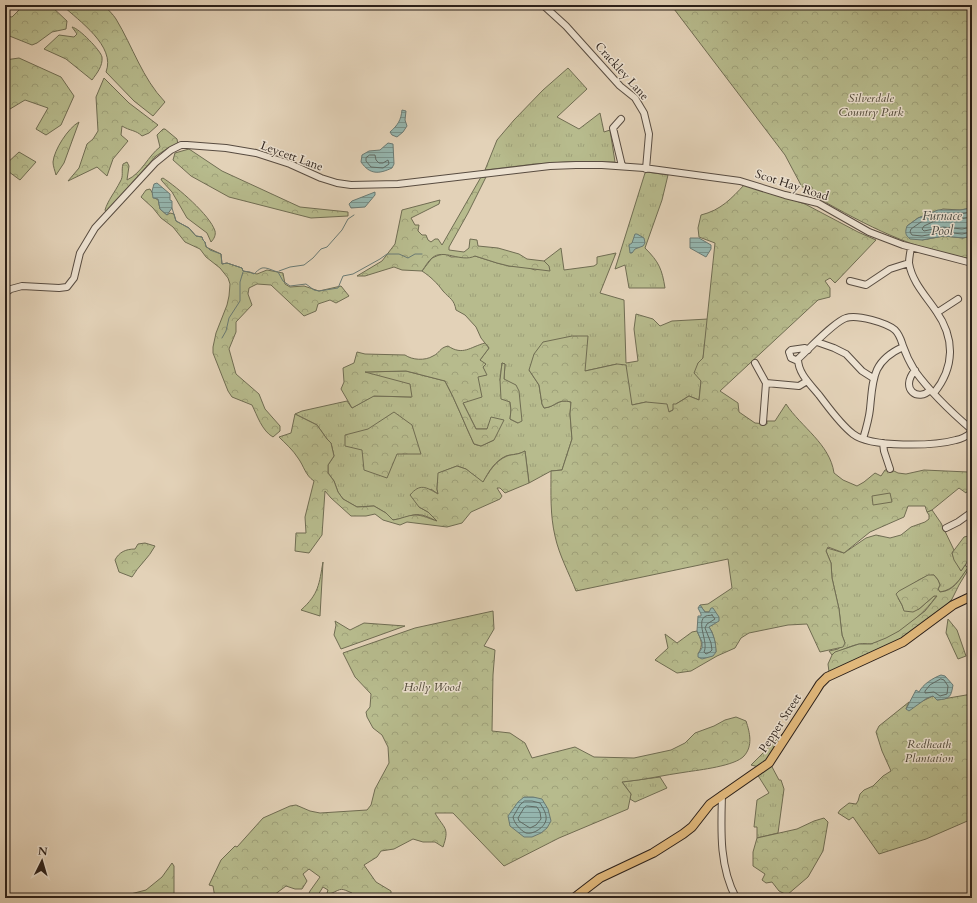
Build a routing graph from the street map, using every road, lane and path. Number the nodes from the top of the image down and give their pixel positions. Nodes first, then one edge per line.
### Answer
1 (543, 5) edge
2 (621, 119) dead end
3 (622, 166) junction
4 (645, 168) junction
5 (911, 248) junction
6 (909, 263) junction
7 (972, 263) edge
8 (850, 281) dead end
9 (5, 293) edge
10 (958, 299) dead end
11 (938, 312) junction
12 (817, 342) junction
13 (903, 347) junction
14 (808, 350) junction
15 (798, 360) junction
16 (755, 363) dead end
17 (915, 370) junction
18 (873, 378) junction
19 (807, 381) junction
20 (766, 383) junction
21 (932, 391) junction
22 (763, 422) dead end
23 (972, 431) edge
24 (863, 439) junction
25 (883, 443) junction
26 (890, 469) dead end
27 (972, 512) edge
28 (946, 529) dead end
29 (971, 599) edge
30 (722, 795) junction
31 (574, 898) edge
32 (736, 898) edge

1 - 4 street, Crackley Lane
2 - 3 street
3 - 4 street, Leycett Lane
3 - 9 street, Leycett Lane
4 - 5 street, Scot Hay Road
5 - 6 street
5 - 7 street, Scot Hay Road
6 - 8 street
6 - 11 street
10 - 11 street
11 - 21 street
12 - 13 street
12 - 14 street
12 - 18 street
13 - 17 street
13 - 18 street
14 - 15 street
14 - 15 street
15 - 19 street
16 - 20 street
17 - 21 street
17 - 21 street
18 - 24 street
19 - 20 street
19 - 24 street
20 - 22 street
21 - 23 street
23 - 25 street
24 - 25 street
25 - 26 street
27 - 28 street
29 - 30 main road, Pepper Street
30 - 31 main road, Pepper Street
30 - 32 street

